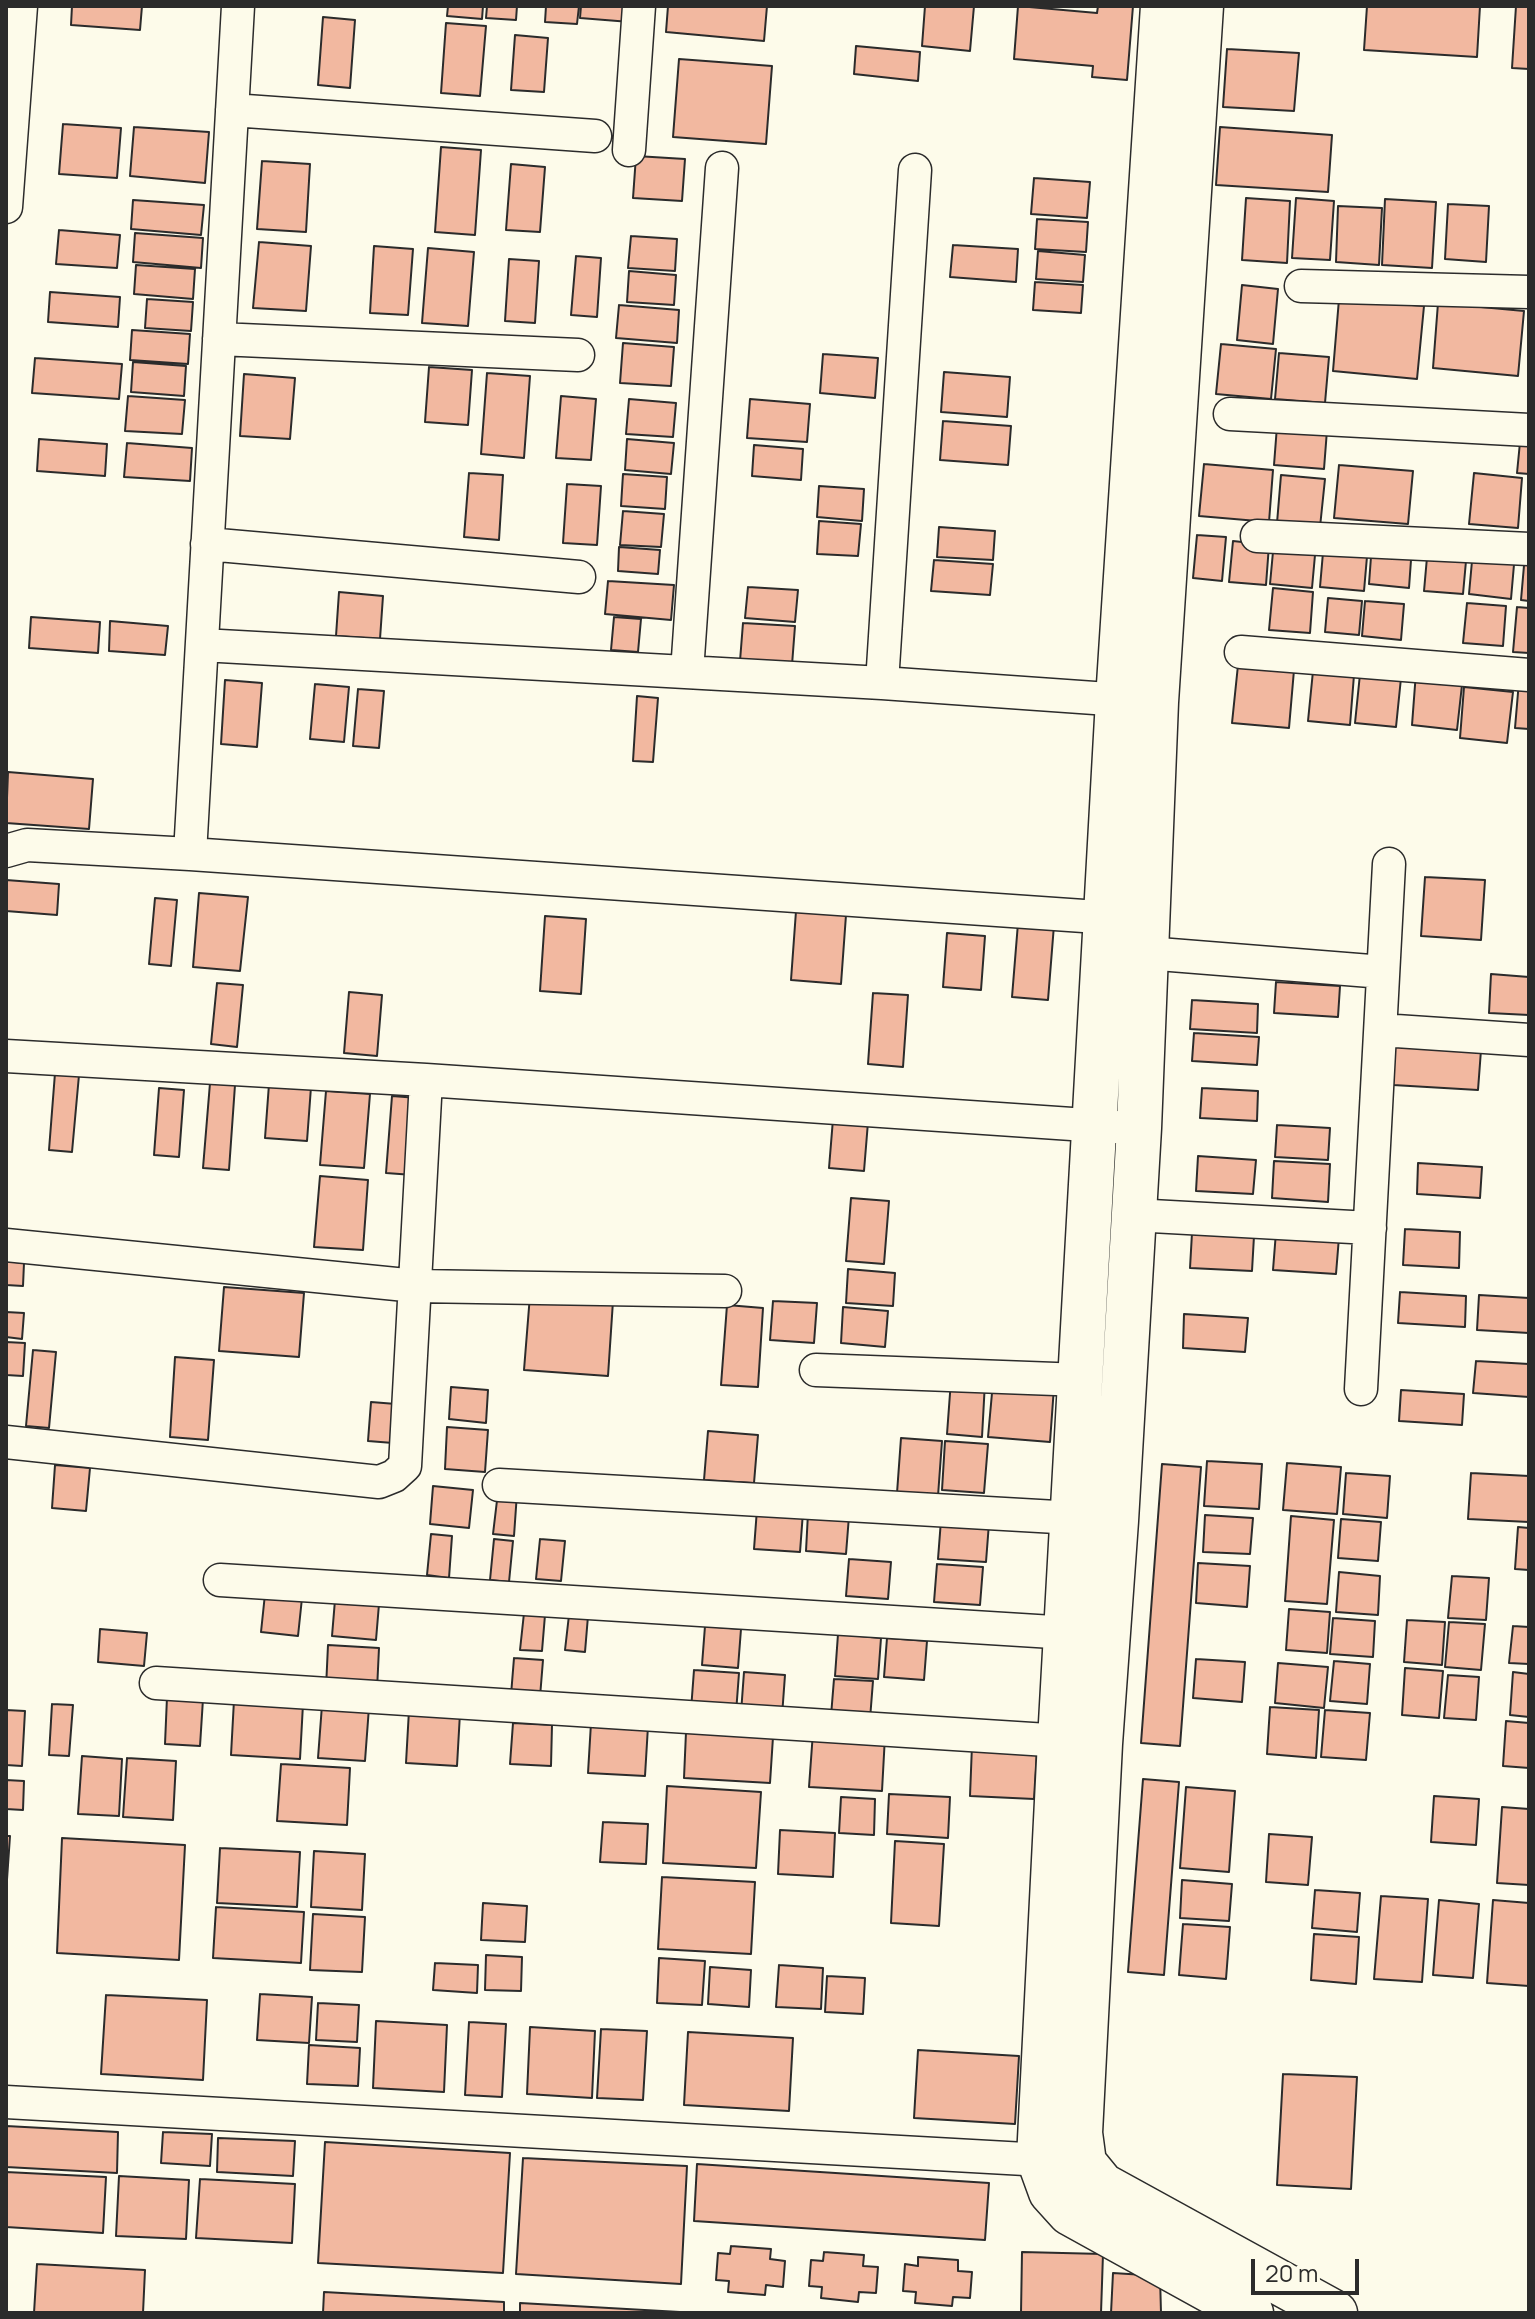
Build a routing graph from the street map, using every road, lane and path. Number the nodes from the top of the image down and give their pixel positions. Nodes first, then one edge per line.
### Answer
1 (21, 6) edge
2 (238, 6) edge
3 (639, 6) edge
4 (1163, 6) edge
5 (1201, 6) edge
6 (232, 110) junction
7 (8, 135) edge
8 (595, 136) dead end
9 (629, 150) dead end
10 (722, 168) dead end
11 (915, 170) dead end
12 (6, 207) edge
13 (1301, 286) dead end
14 (1529, 292) edge
15 (219, 339) junction
16 (578, 355) dead end
17 (1230, 414) dead end
18 (1529, 430) edge
19 (1257, 536) dead end
20 (207, 544) junction
21 (1529, 549) edge
22 (579, 577) dead end
23 (202, 645) junction
24 (1241, 652) dead end
25 (687, 672) junction
26 (1529, 675) edge
27 (882, 683) junction
28 (1137, 701) junction
29 (6, 851) edge
30 (190, 854) junction
31 (1389, 864) dead end
32 (1133, 930) junction
33 (1383, 972) junction
34 (1381, 1030) junction
35 (1529, 1040) edge
36 (6, 1056) edge
37 (426, 1080) junction
38 (1096, 1126) junction
39 (1139, 1128) junction
40 (1133, 1215) junction
41 (1370, 1228) junction
42 (6, 1245) edge
43 (416, 1286) junction
44 (725, 1291) dead end
45 (816, 1370) dead end
46 (1082, 1380) junction
47 (1361, 1389) dead end
48 (6, 1442) edge
49 (499, 1485) dead end
50 (1074, 1518) junction
51 (220, 1580) dead end
52 (1088, 1634) junction
53 (156, 1683) dead end
54 (1080, 1742) junction
55 (6, 2102) edge
56 (1039, 2159) junction
57 (1084, 2163) junction
58 (1251, 2313) edge
59 (1335, 2313) edge

1 - 7 street
2 - 6 street
3 - 9 street
4 - 28 street
5 - 28 street
6 - 8 street
6 - 15 street
7 - 12 street
10 - 25 street
11 - 27 street
13 - 14 street
15 - 16 street
15 - 20 street
17 - 18 street
19 - 21 street
20 - 22 street
20 - 23 street
23 - 25 street
23 - 30 street
24 - 26 street
25 - 27 street
27 - 28 street
28 - 32 street
29 - 30 street
30 - 32 street
31 - 33 street
32 - 33 street
32 - 38 street
32 - 39 street
33 - 34 street
34 - 35 street
34 - 41 street
36 - 37 street
37 - 38 street
37 - 43 street
38 - 39 street
38 - 46 street
39 - 40 street
40 - 41 street
40 - 52 street
41 - 47 street
42 - 43 street
43 - 44 street
43 - 48 street
45 - 46 street
46 - 50 street
49 - 50 street
50 - 52 street
51 - 52 street
52 - 54 street
53 - 54 street
54 - 56 street
54 - 57 street
55 - 56 street
56 - 57 street
56 - 58 street
57 - 59 street

